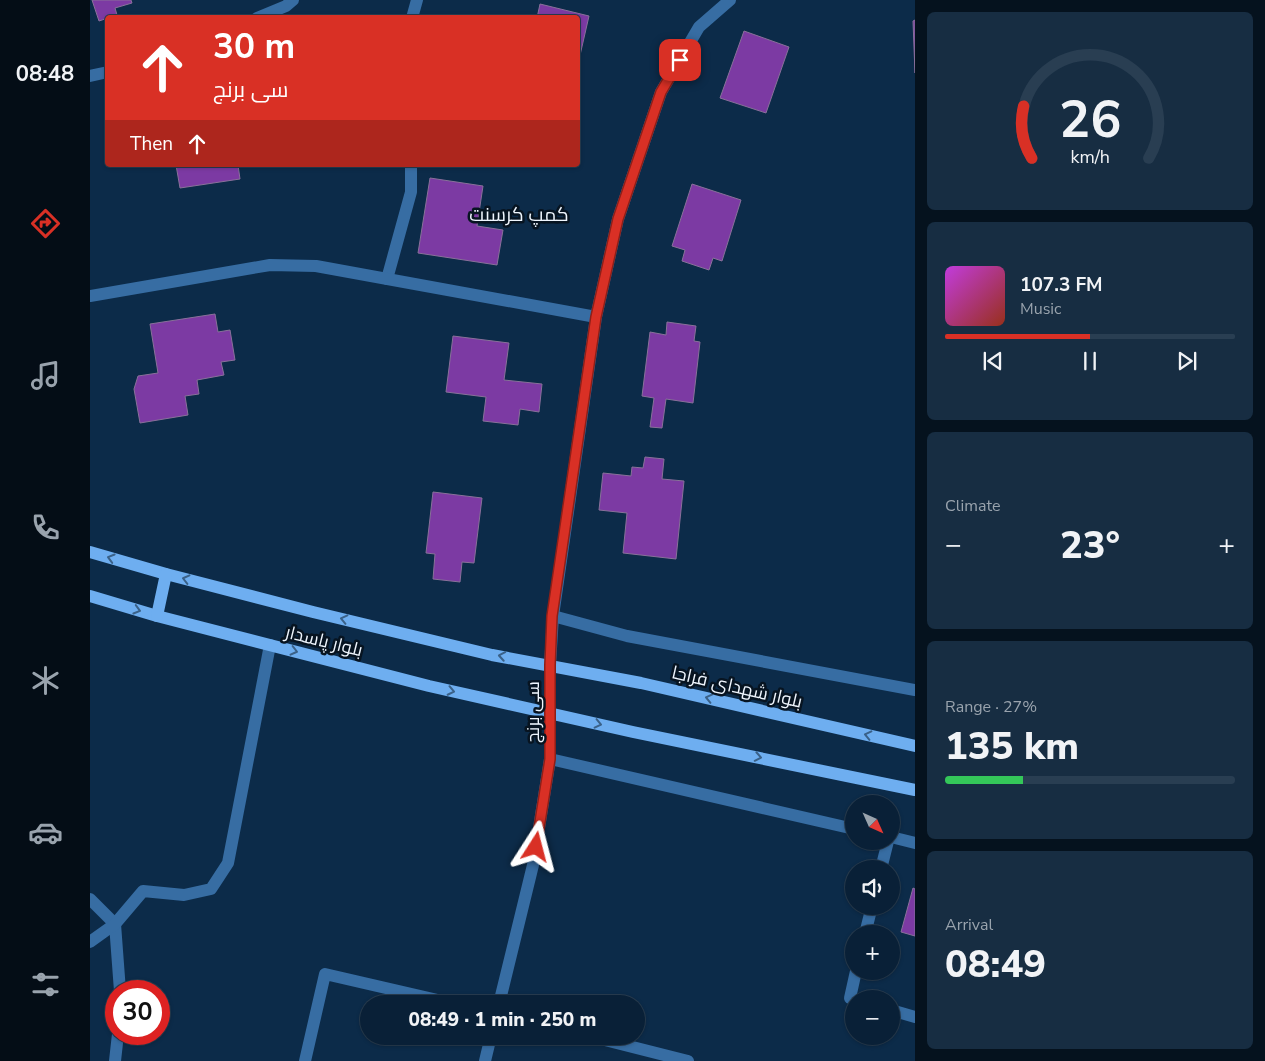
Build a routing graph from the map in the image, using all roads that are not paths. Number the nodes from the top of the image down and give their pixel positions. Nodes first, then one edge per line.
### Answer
1 (293, 0) edge
2 (417, 0) edge
3 (730, 0) edge
4 (264, 15) edge
5 (413, 15) edge
6 (105, 73) edge
7 (90, 76) edge
8 (411, 167) edge
9 (387, 279) junction
10 (90, 296) edge
11 (596, 317) junction
12 (90, 552) edge
13 (166, 574) junction
14 (90, 596) edge
15 (156, 616) junction
16 (552, 616) junction
17 (270, 645) junction
18 (550, 665) junction
19 (915, 690) edge
20 (551, 713) junction
21 (915, 746) edge
22 (550, 759) junction
23 (915, 790) edge
24 (845, 826) edge
25 (900, 839) edge
26 (915, 842) edge
27 (90, 899) edge
28 (115, 924) junction
29 (90, 942) edge
30 (119, 980) edge
31 (416, 995) edge
32 (501, 995) edge
33 (900, 1013) edge
34 (915, 1017) edge
35 (117, 1045) edge
36 (489, 1045) edge
37 (625, 1045) edge
38 (115, 1061) edge
39 (305, 1061) edge
40 (485, 1061) edge
41 (688, 1061) edge

1 - 4 street
2 - 5 street
3 - 11 street, سی برنج
6 - 7 street
8 - 9 street
9 - 10 street
9 - 11 street
11 - 16 street, سی برنج
13 -> 12 main road, بلوار پاسدار
13 - 15 main road
18 -> 13 main road, بلوار پاسدار
14 -> 15 main road, بلوار پاسدار
15 - 17 main road, بلوار پاسدار
16 - 18 street, سی برنج
16 - 19 street
17 -> 20 main road, بلوار پاسدار
17 - 28 street
18 - 20 street, سی برنج
21 -> 18 main road, بلوار شهدای فراجا
20 - 22 street, سی برنج
20 -> 23 main road
22 - 24 street
22 - 32 street, سی برنج
25 - 26 street
27 - 28 street
28 - 29 street
28 - 30 street
31 - 39 street
33 - 34 street
35 - 38 street
36 - 40 street
37 - 41 street

